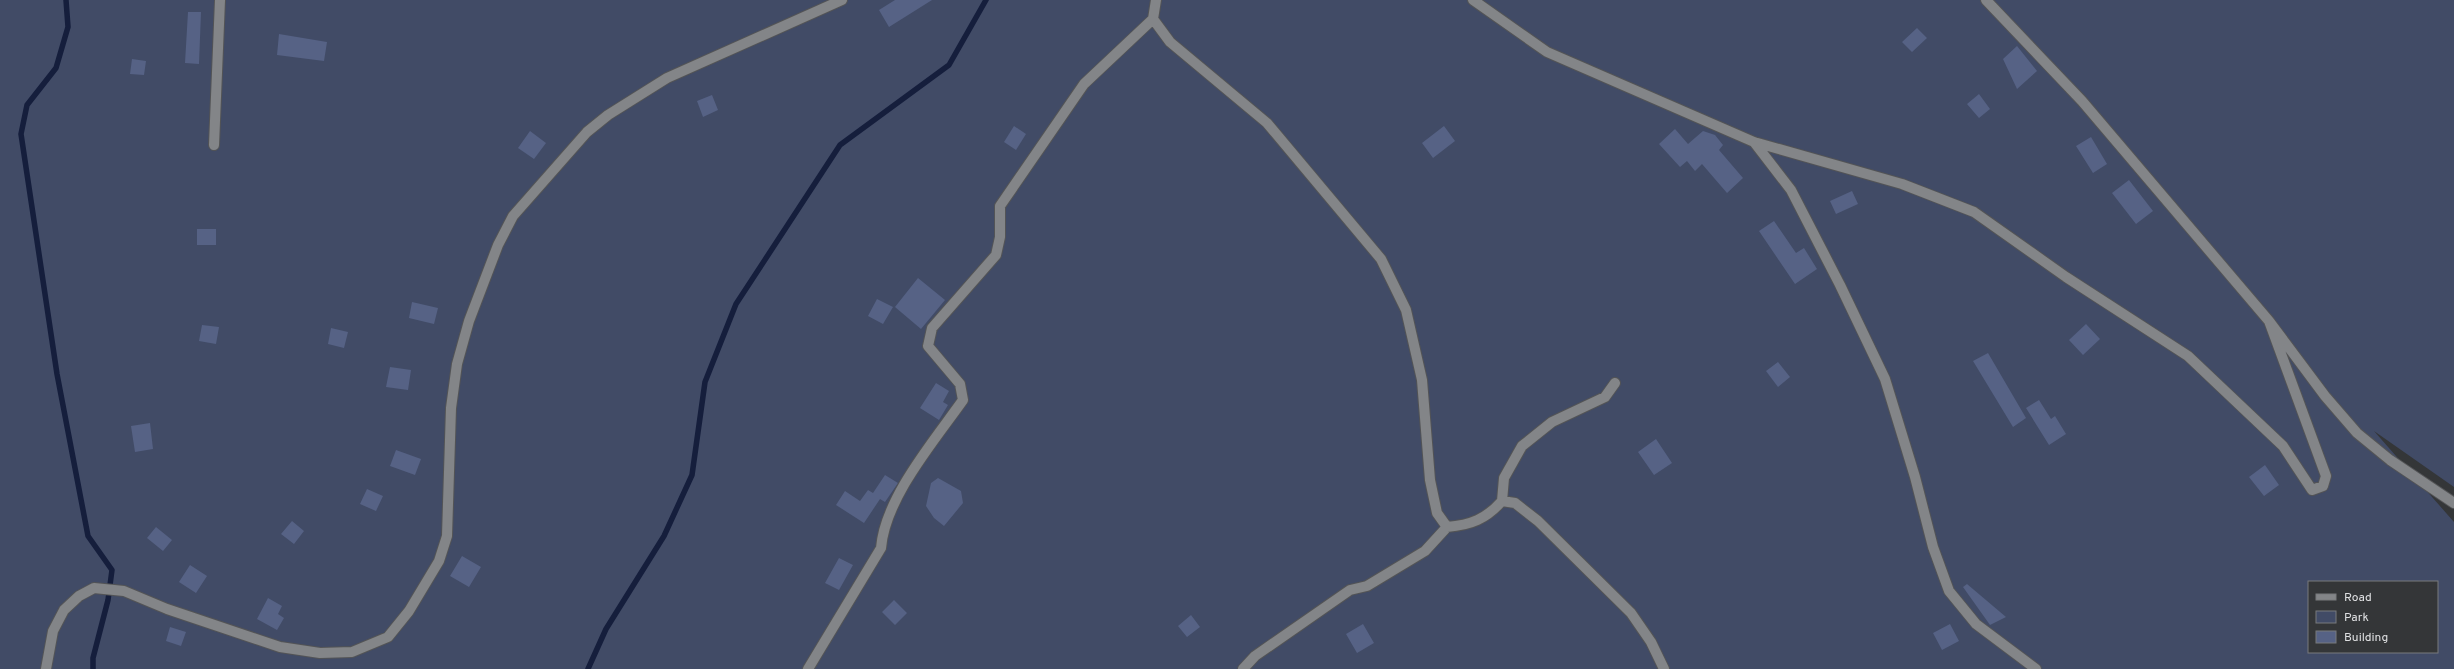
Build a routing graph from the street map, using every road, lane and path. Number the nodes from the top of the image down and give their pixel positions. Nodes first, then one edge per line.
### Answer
1 (220, 0) edge
2 (842, 0) edge
3 (1156, 0) edge
4 (1473, 0) edge
5 (1986, 0) edge
6 (1153, 19) junction
7 (1754, 142) junction
8 (214, 145) dead end
9 (2268, 321) junction
10 (1615, 383) dead end
11 (1502, 501) junction
12 (2454, 502) edge
13 (1447, 527) junction
14 (46, 669) edge
15 (808, 669) edge
16 (1243, 669) edge
17 (1664, 669) edge
18 (2036, 669) edge

1 - 8 street
2 - 14 street
3 - 6 street
4 - 7 street
5 - 9 street
6 - 13 street
6 - 15 street
7 - 9 street
7 - 18 street
9 - 12 street
10 - 11 street
11 - 13 street
11 - 17 street
13 - 16 street

